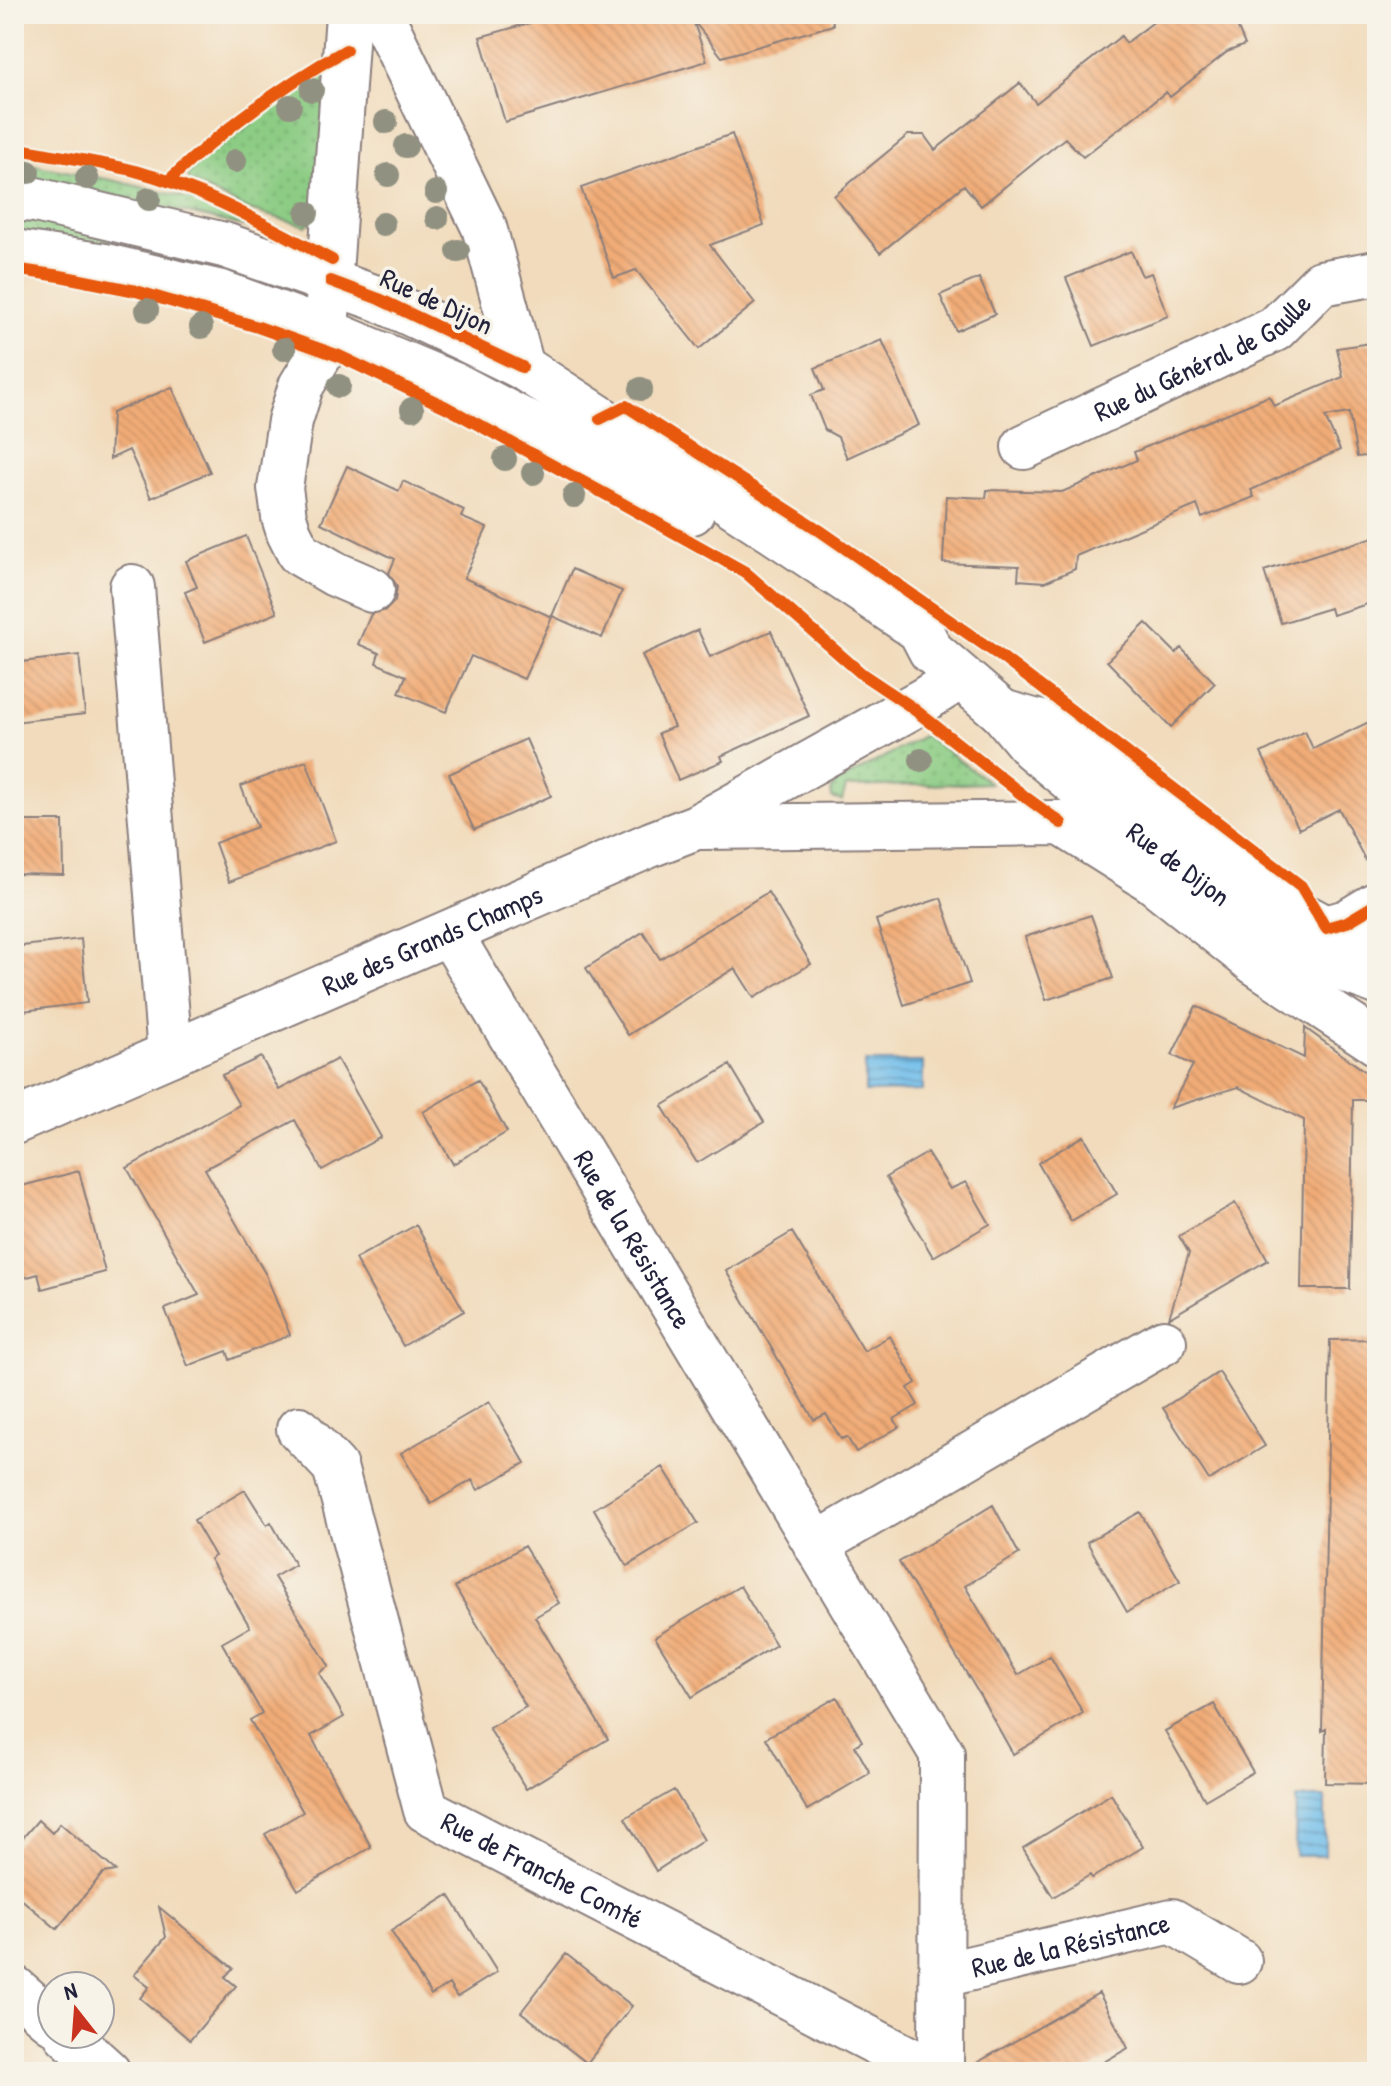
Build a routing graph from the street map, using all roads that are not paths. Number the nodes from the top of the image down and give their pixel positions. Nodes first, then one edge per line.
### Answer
1 (348, 14) edge
2 (381, 14) edge
3 (14, 198) edge
4 (14, 252) edge
5 (1377, 273) edge
6 (331, 281) junction
7 (326, 331) junction
8 (522, 367) junction
9 (1024, 447) dead end
10 (132, 587) dead end
11 (372, 590) dead end
12 (945, 664) junction
13 (1002, 712) junction
14 (1061, 823) joint
15 (696, 827) junction
16 (1377, 904) edge
17 (1326, 928) junction
18 (450, 934) junction
19 (1377, 939) edge
20 (1377, 982) edge
21 (1377, 1043) edge
22 (170, 1054) junction
23 (14, 1122) edge
24 (1164, 1342) dead end
25 (299, 1429) dead end
26 (816, 1545) junction
27 (1239, 1961) dead end
28 (942, 1975) junction
29 (14, 1988) edge
30 (36, 2007) edge
31 (84, 2050) edge
32 (108, 2072) edge
33 (934, 2072) edge
34 (941, 2072) edge

1 - 6 street
2 - 8 street, Rue de Dijon
3 - 6 street, Rue de Dijon
4 - 7 street
5 - 9 street, Rue du Général de Gaulle
6 - 7 street
6 - 8 street, Rue de Dijon
7 - 11 street
7 - 12 street
8 - 12 street, Rue de Dijon
10 - 22 street
12 - 13 street, Rue de Dijon
12 - 15 street, Rue des Grands Champs
13 - 17 street, Rue de Dijon
13 - 20 street, Rue de Dijon
14 - 15 street, Rue des Grands Champs
14 - 21 street, Rue de Dijon
15 - 18 street, Rue des Grands Champs
16 - 17 street
17 - 19 street, Rue de Dijon
18 - 22 street, Rue des Grands Champs
18 - 26 street, Rue de la Résistance
22 - 23 street, Rue des Grands Champs
24 - 26 street
25 - 33 street, Rue de Franche Comté
26 - 28 street, Rue de la Résistance
27 - 28 street, Rue de la Résistance
28 - 34 street, Rue de la Résistance
29 - 30 street
31 - 32 street

